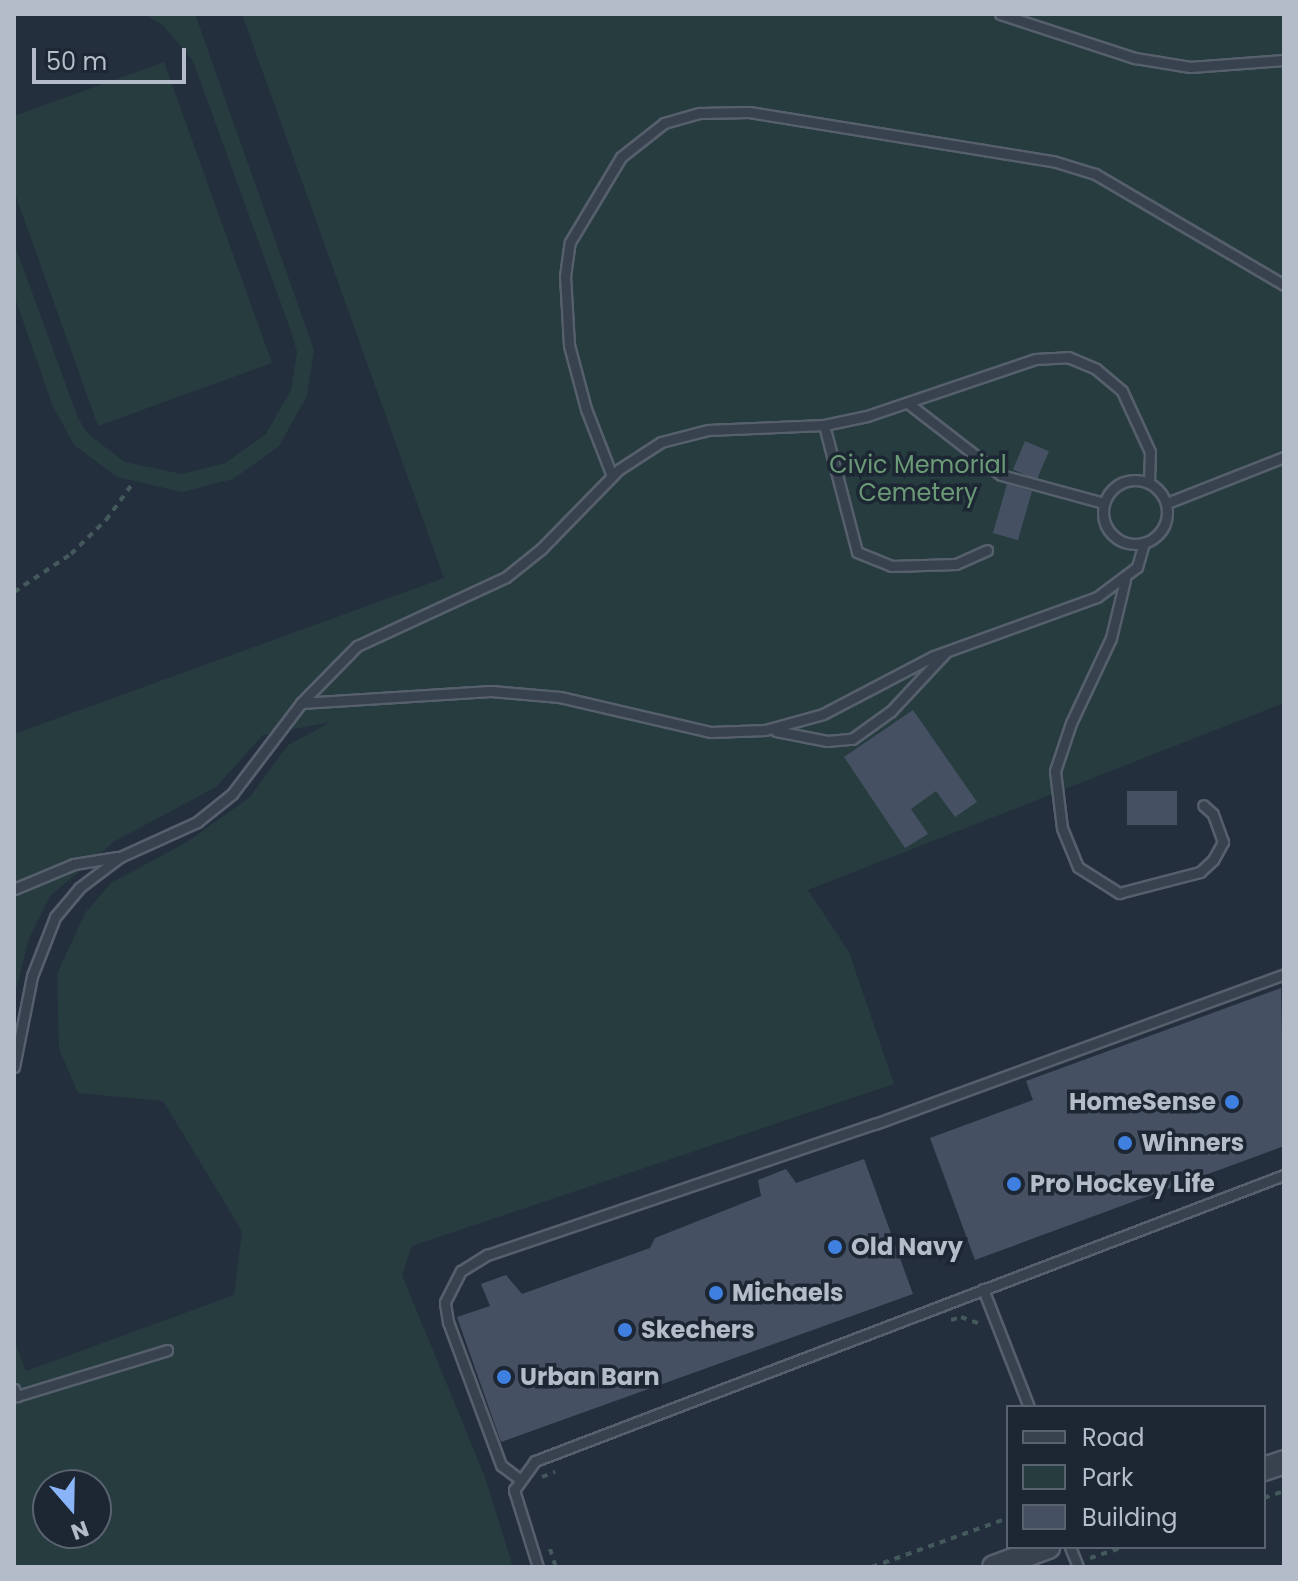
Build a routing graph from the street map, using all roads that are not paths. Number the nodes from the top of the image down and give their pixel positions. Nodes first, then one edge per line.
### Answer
1 (1000, 14) edge
2 (1284, 60) edge
3 (1284, 285) edge
4 (909, 404) junction
5 (824, 425) junction
6 (1284, 457) edge
7 (612, 476) junction
8 (1149, 482) junction
9 (1104, 503) junction
10 (1167, 503) junction
11 (1144, 543) junction
12 (987, 550) dead end
13 (1125, 580) junction
14 (947, 651) junction
15 (301, 703) junction
16 (765, 730) junction
17 (1203, 805) dead end
18 (120, 857) junction
19 (14, 889) edge
20 (1284, 974) edge
21 (14, 1067) edge
22 (1284, 1175) edge
23 (983, 1289) junction
24 (167, 1350) dead end
25 (14, 1389) edge
26 (1028, 1405) edge
27 (518, 1478) junction
28 (1043, 1549) edge
29 (538, 1567) edge
30 (994, 1567) edge

1 - 2 lane
3 - 7 lane
4 - 5 lane
4 - 8 lane
4 - 9 lane
5 - 7 lane
5 - 12 lane
6 - 10 lane
7 - 15 lane
8 - 9 lane
8 - 10 lane
9 - 11 lane
10 - 11 lane
11 - 13 lane
13 - 14 lane
13 - 17 lane
14 - 16 lane
14 - 16 lane
15 - 16 lane
15 - 18 lane
18 - 19 lane
18 - 21 lane
20 - 27 lane
22 - 23 lane
23 - 26 lane
23 - 27 lane
24 - 25 lane
27 - 29 lane
28 - 30 street

